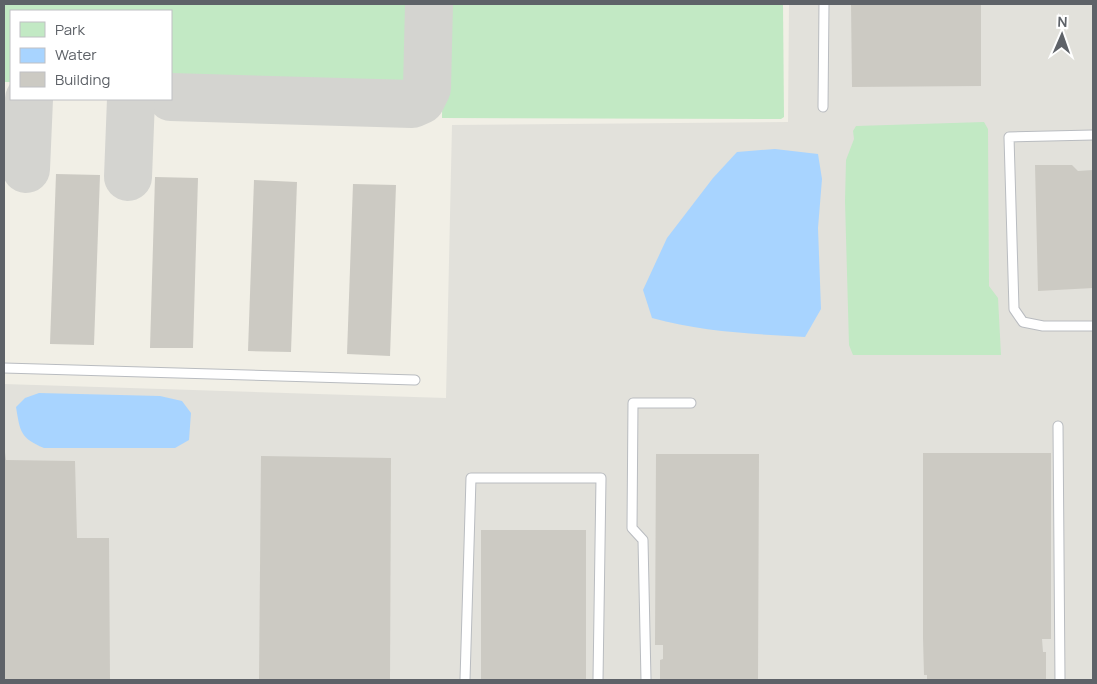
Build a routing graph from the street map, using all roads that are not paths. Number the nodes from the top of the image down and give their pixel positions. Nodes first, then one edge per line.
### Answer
1 (824, 4) edge
2 (824, 107) dead end
3 (1093, 135) edge
4 (1093, 326) edge
5 (4, 368) edge
6 (415, 380) dead end
7 (691, 403) dead end
8 (1058, 426) dead end
9 (465, 680) edge
10 (598, 680) edge
11 (646, 680) edge
12 (1060, 680) edge

1 - 2 lane
3 - 4 lane
5 - 6 lane
7 - 11 lane
8 - 12 lane
9 - 10 lane

